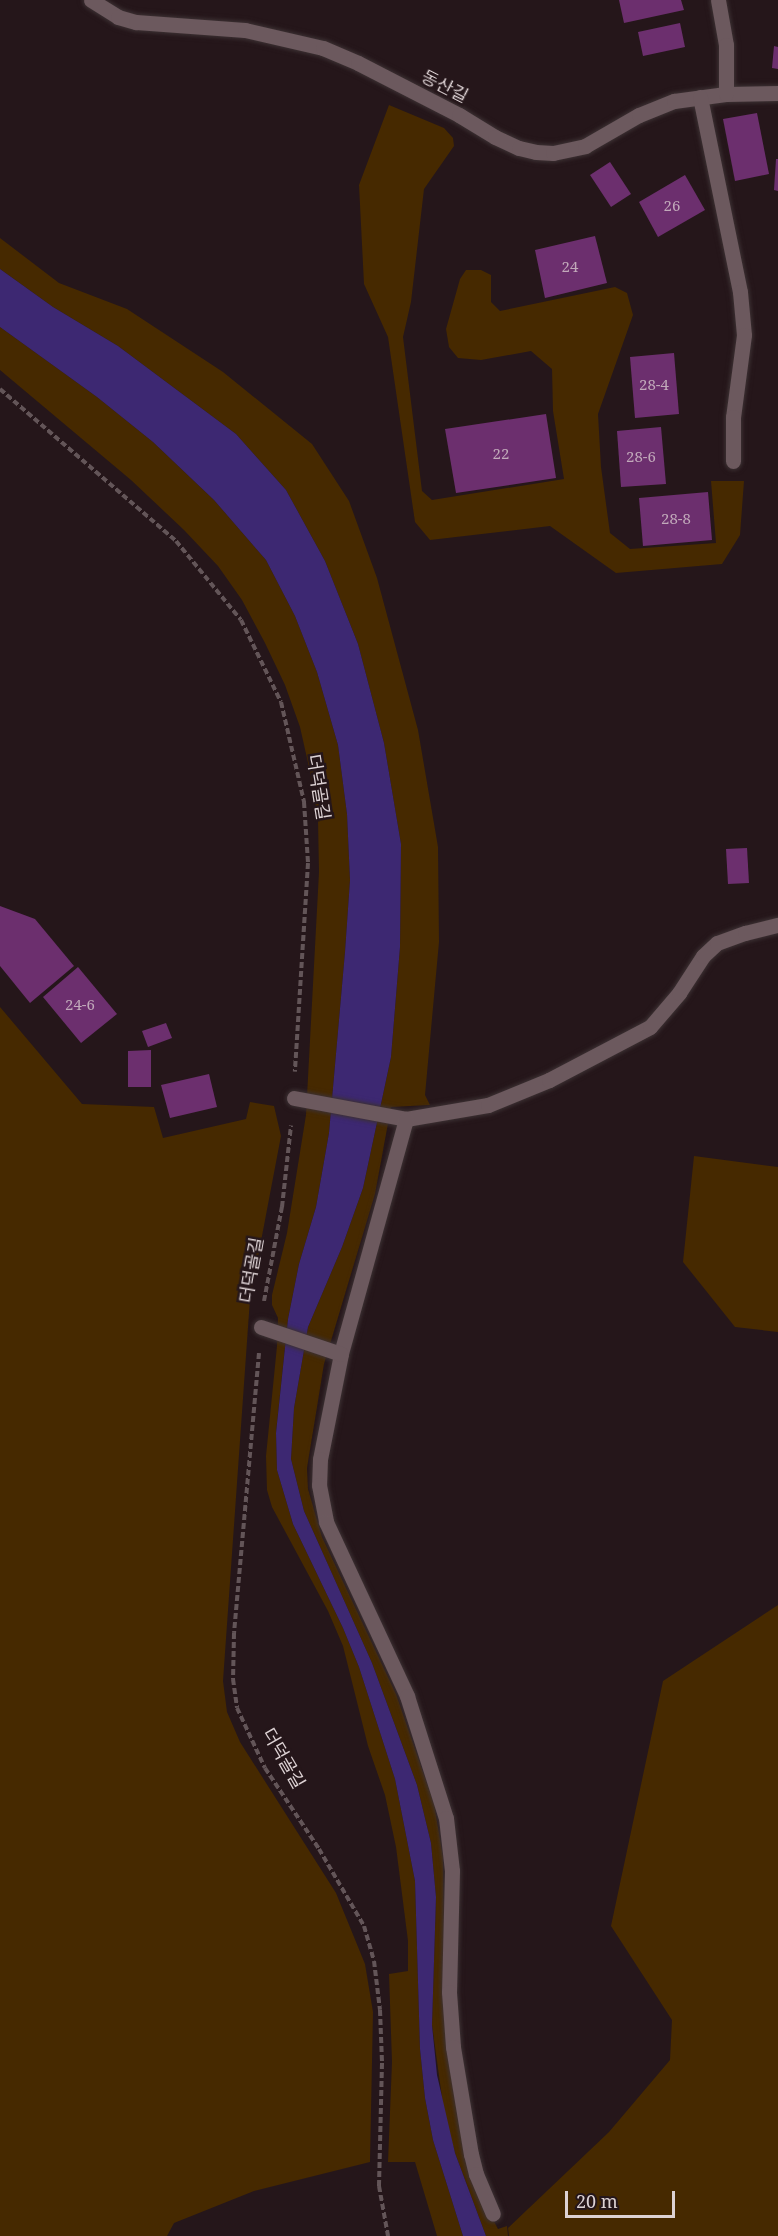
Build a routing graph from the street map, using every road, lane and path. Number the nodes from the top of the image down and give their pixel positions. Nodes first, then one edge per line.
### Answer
1 (91, 0) edge
2 (718, 0) edge
3 (778, 93) edge
4 (726, 94) junction
5 (700, 97) junction
6 (0, 389) edge
7 (733, 460) dead end
8 (778, 926) edge
9 (301, 1099) junction
10 (400, 1119) junction
11 (268, 1329) junction
12 (335, 1352) junction
13 (493, 2214) dead end
14 (388, 2236) edge

1 - 5 street, 동산길
2 - 4 street
3 - 4 street, 동산길
4 - 5 street, 동산길
5 - 7 street
6 - 9 path, 더덕골길
8 - 10 street
9 - 10 street
9 - 11 path, 더덕골길
10 - 12 street
11 - 12 street
11 - 14 path, 더덕골길
12 - 13 street

